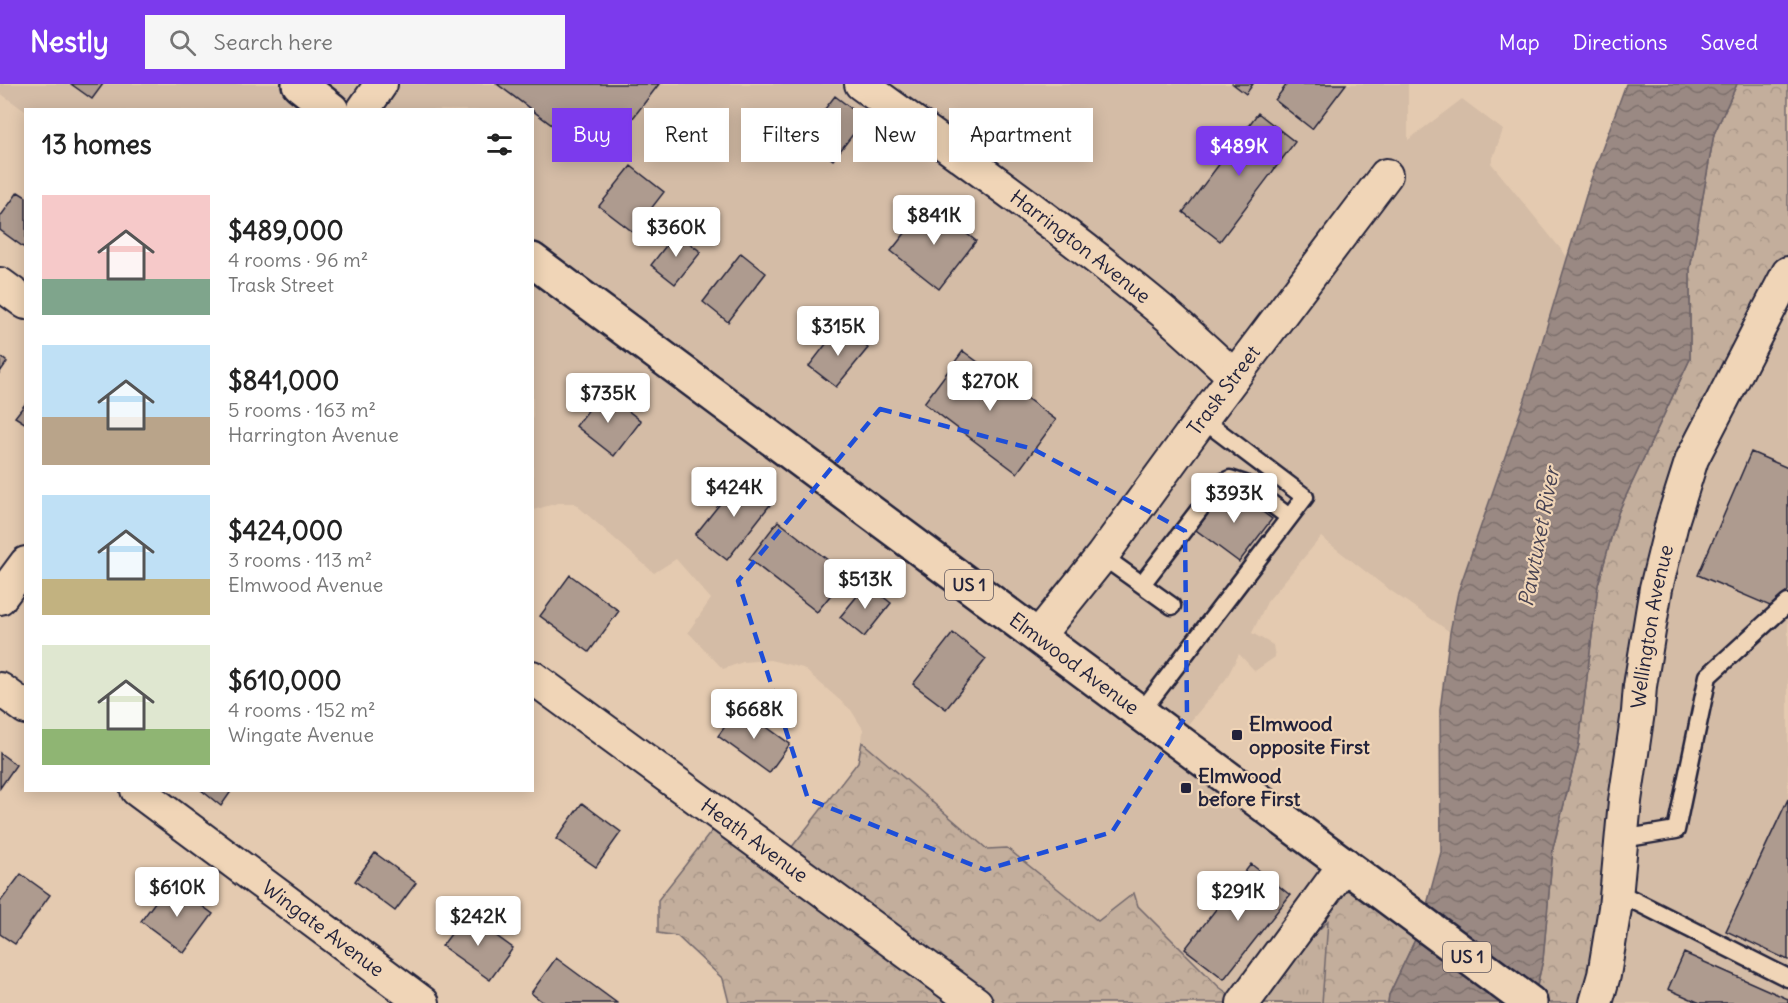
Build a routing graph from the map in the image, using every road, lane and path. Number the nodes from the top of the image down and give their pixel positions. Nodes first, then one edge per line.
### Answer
1 (299, 84) edge
2 (381, 84) edge
3 (861, 84) edge
4 (329, 108) edge
5 (364, 108) edge
6 (1386, 175) dead end
7 (534, 261) edge
8 (1788, 273) edge
9 (0, 284) edge
10 (24, 302) edge
11 (1234, 376) junction
12 (1202, 419) junction
13 (1289, 518) junction
14 (1102, 556) junction
15 (24, 566) edge
16 (1142, 584) junction
17 (0, 598) edge
18 (1788, 603) edge
19 (1172, 606) dead end
20 (1038, 636) junction
21 (534, 677) edge
22 (0, 689) edge
23 (24, 707) edge
24 (1141, 712) junction
25 (139, 792) edge
26 (1622, 839) junction
27 (1345, 864) junction
28 (1617, 892) junction
29 (1788, 978) edge
30 (423, 1003) edge
31 (976, 1003) edge
32 (1243, 1003) edge
33 (1530, 1003) edge
34 (1596, 1003) edge

1 - 4 main road
2 - 5 street
3 - 11 street, Harrington Avenue
6 - 11 street, Trask Street
7 - 20 main road, Elmwood Avenue / US 1
8 - 26 street, Wellington Avenue
9 - 10 street
11 - 12 street, Trask Street
12 - 13 lane
12 - 14 street, Trask Street
13 - 16 lane
13 - 24 lane
14 - 16 lane
14 - 20 street, Trask Street
15 - 17 street
16 - 19 lane
18 - 26 lane
20 - 24 main road, Elmwood Avenue / US 1
21 - 31 street, Heath Avenue
22 - 23 street
24 - 27 main road, Elmwood Avenue / US 1
25 - 30 street, Wingate Avenue
26 - 28 street, Wellington Avenue
27 - 32 street
27 - 33 main road, Elmwood Avenue / US 1
28 - 29 lane
28 - 34 street, Wellington Avenue

